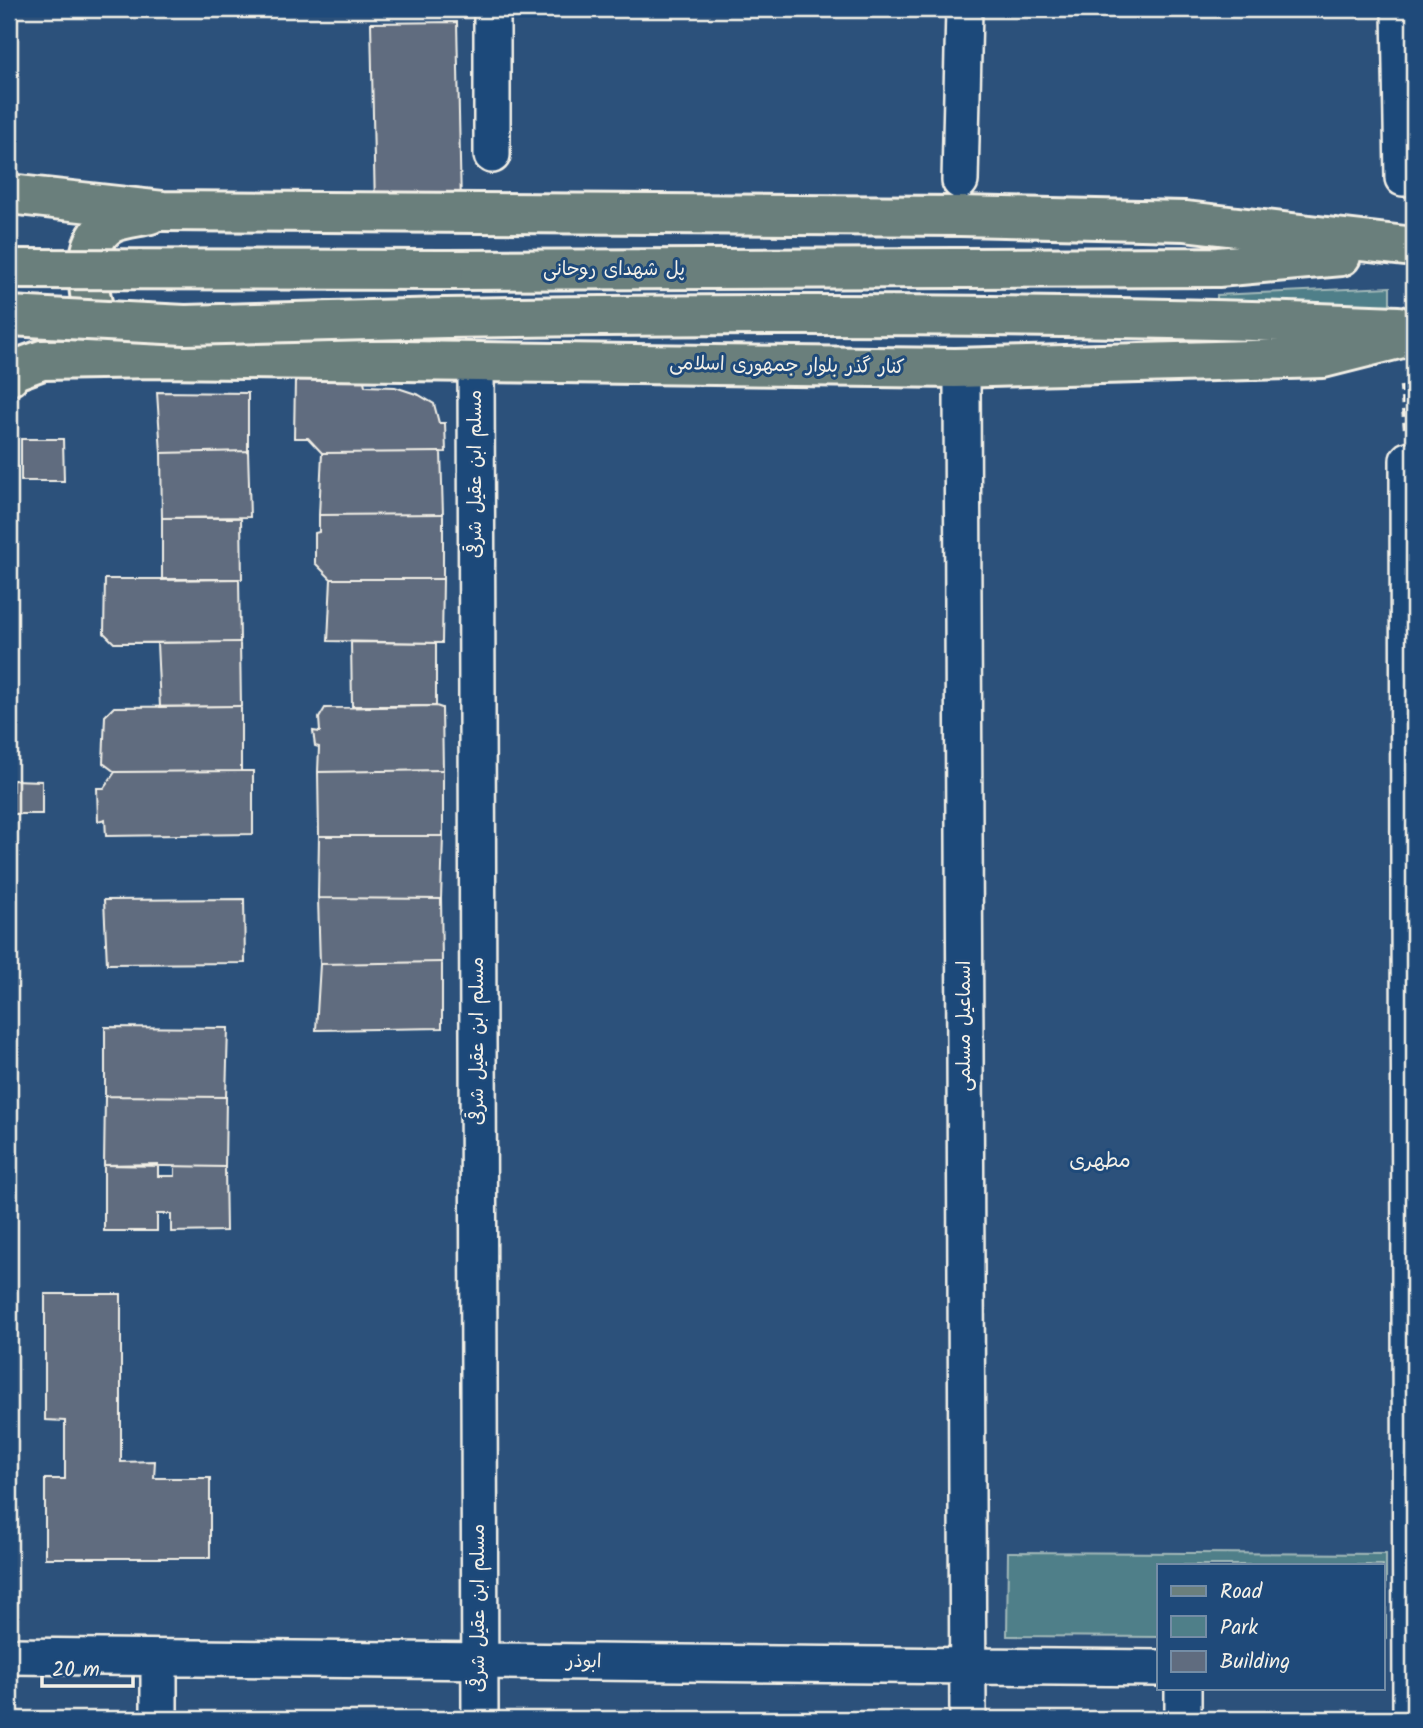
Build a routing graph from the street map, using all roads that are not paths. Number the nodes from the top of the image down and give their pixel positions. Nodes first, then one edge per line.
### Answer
1 (492, 9) edge
2 (964, 9) edge
3 (1400, 9) edge
4 (1407, 68) edge
5 (492, 155) dead end
6 (1402, 178) dead end
7 (960, 181) dead end
8 (9, 194) edge
9 (163, 211) junction
10 (1414, 248) edge
11 (9, 269) edge
12 (9, 316) edge
13 (1414, 327) edge
14 (1414, 335) edge
15 (158, 358) junction
16 (476, 363) junction
17 (9, 376) edge
18 (962, 385) dead end
19 (1408, 460) road end
20 (1412, 1032) edge
21 (1412, 1080) edge
22 (9, 1656) edge
23 (159, 1658) junction
24 (480, 1661) junction
25 (968, 1666) junction
26 (1157, 1668) edge
27 (1403, 1670) edge
28 (1183, 1690) edge
29 (159, 1719) edge
30 (480, 1719) edge
31 (968, 1719) edge
32 (1183, 1719) edge
33 (1411, 1719) edge

1 - 5 street
2 - 7 street
3 - 4 street
4 - 6 street
8 - 9 main road
9 - 10 main road
9 - 15 main road
10 - 11 main road, پل شهدای روحانی, bridge
12 - 13 main road, bridge
14 - 16 main road, کنار گذر بلوار جمهوری اسلامی
15 - 16 main road, کنار گذر بلوار جمهوری اسلامی
15 - 17 main road
16 - 24 street, مسلم ابن عقیل شرقی
18 - 25 street, اسماعیل مسلمی
19 - 20 street
20 - 21 street
21 - 27 street
22 - 23 street, ابوذر
23 - 24 street, ابوذر
23 - 29 street
24 - 25 street, ابوذر
24 - 30 street, مسلم ابن عقیل شرقی
25 - 26 street, ابوذر
25 - 31 street, اسماعیل مسلمی
27 - 33 street
28 - 32 street

